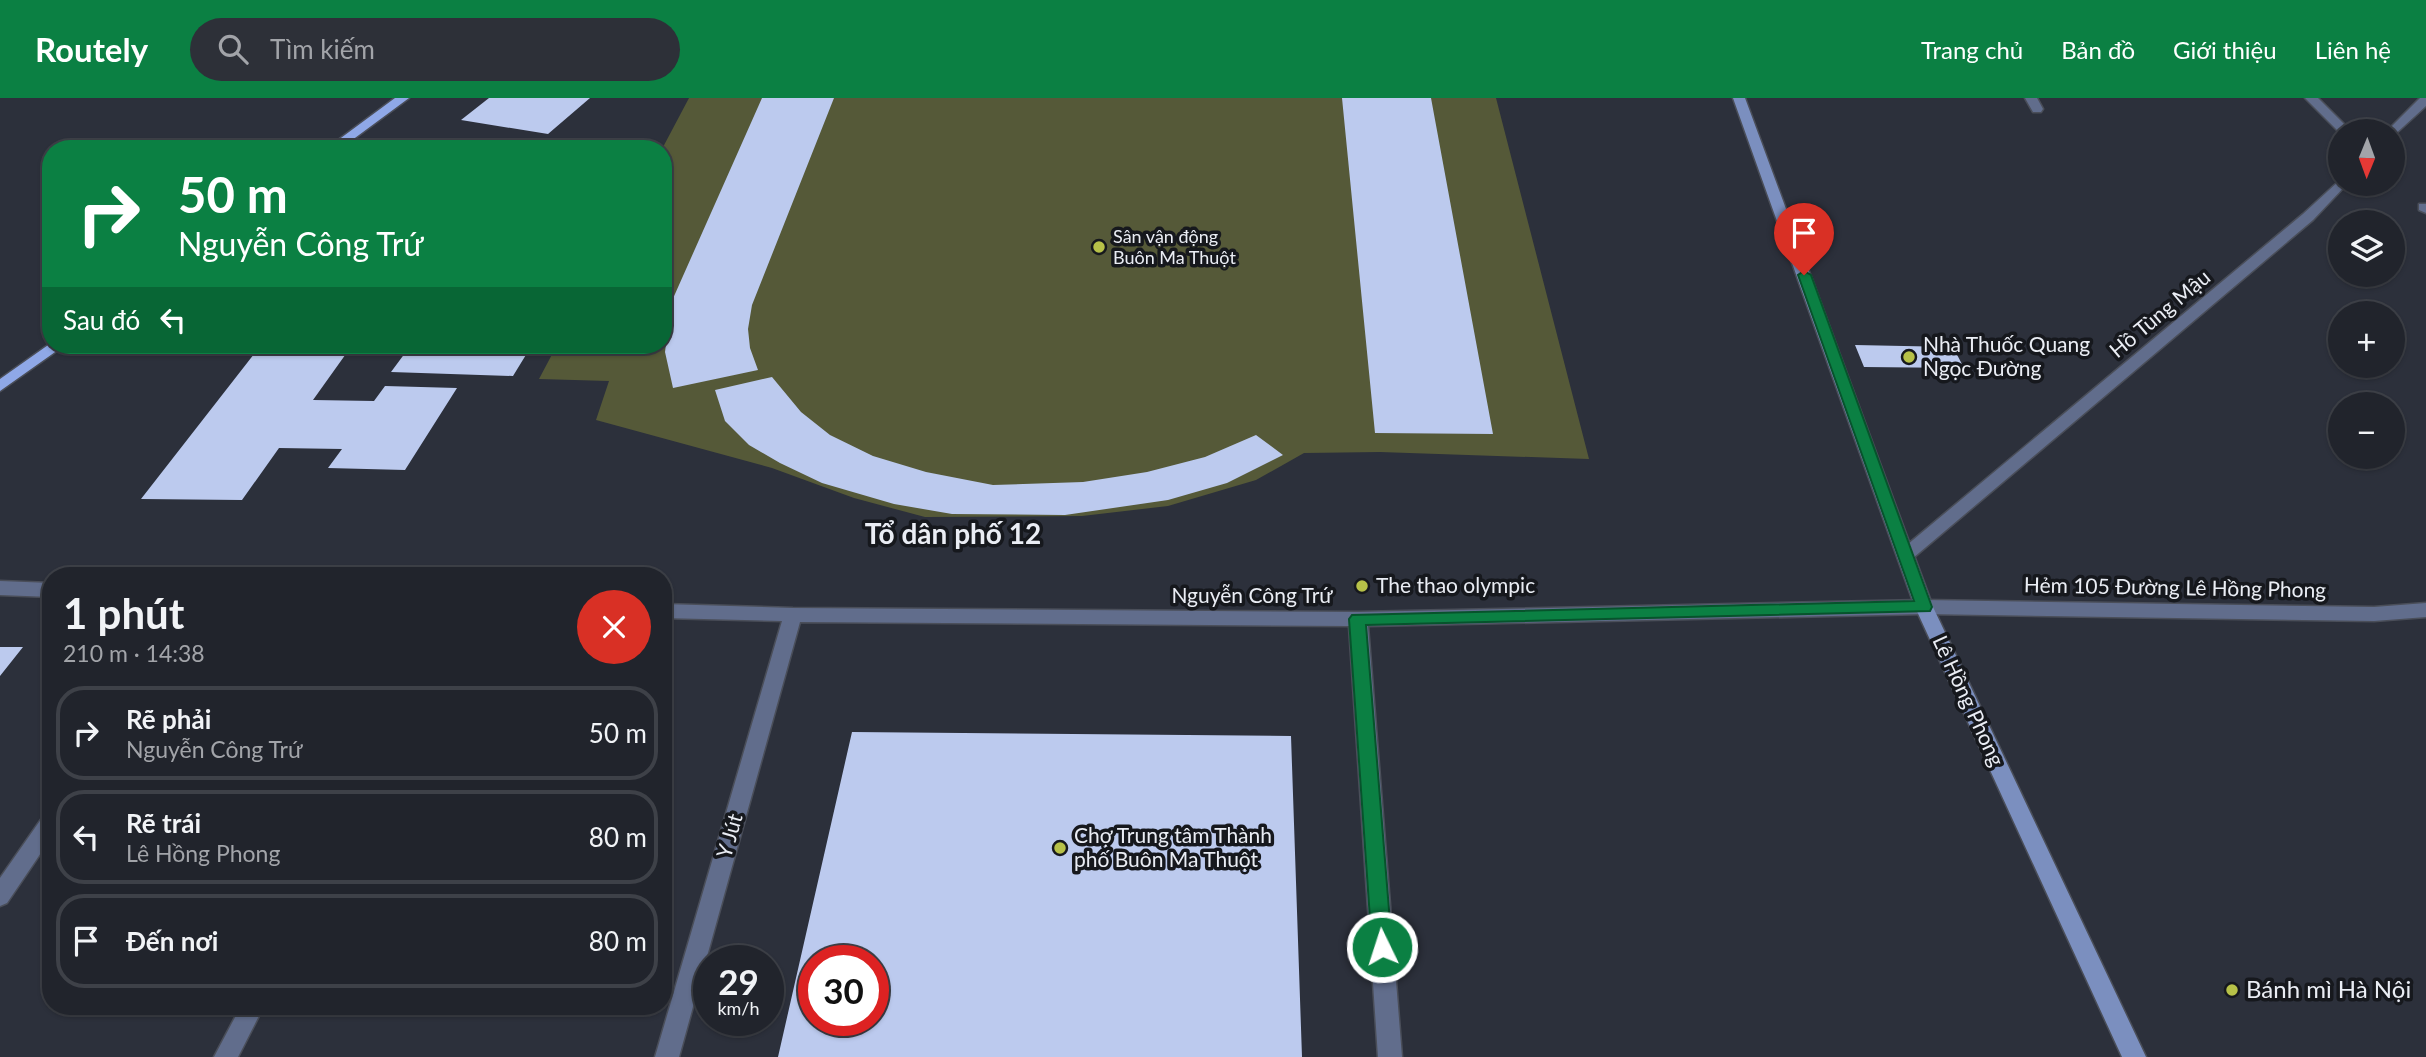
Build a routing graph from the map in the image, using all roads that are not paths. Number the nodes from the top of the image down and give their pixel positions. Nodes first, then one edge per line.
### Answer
1 (403, 98) edge
2 (1739, 98) edge
3 (2311, 98) edge
4 (2426, 99) edge
5 (2333, 119) edge
6 (2405, 120) edge
7 (345, 140) edge
8 (2329, 196) edge
9 (45, 354) edge
10 (0, 386) edge
11 (1907, 554) junction
12 (0, 588) edge
13 (42, 590) edge
14 (1924, 607) junction
15 (2426, 610) edge
16 (672, 611) edge
17 (793, 615) junction
18 (1357, 619) junction
19 (42, 834) edge
20 (0, 896) edge
21 (248, 1015) edge
22 (226, 1057) edge
23 (667, 1057) edge
24 (1390, 1057) edge
25 (2134, 1057) edge

1 - 7 main road
2 - 11 street, Lê Hồng Phong
3 - 5 street
4 - 6 street
8 - 11 street, Hồ Tùng Mậu
9 - 10 main road
11 - 14 street, Lê Hồng Phong
12 - 13 street
14 - 15 street, Hẻm 105 Đường Lê Hồng Phong
14 - 18 street, Nguyễn Công Trứ
14 - 25 street, Lê Hồng Phong
16 - 17 street, Nguyễn Công Trứ
17 - 18 street, Nguyễn Công Trứ
17 - 23 street, Y Jút
18 - 24 street
19 - 20 street
21 - 22 street

